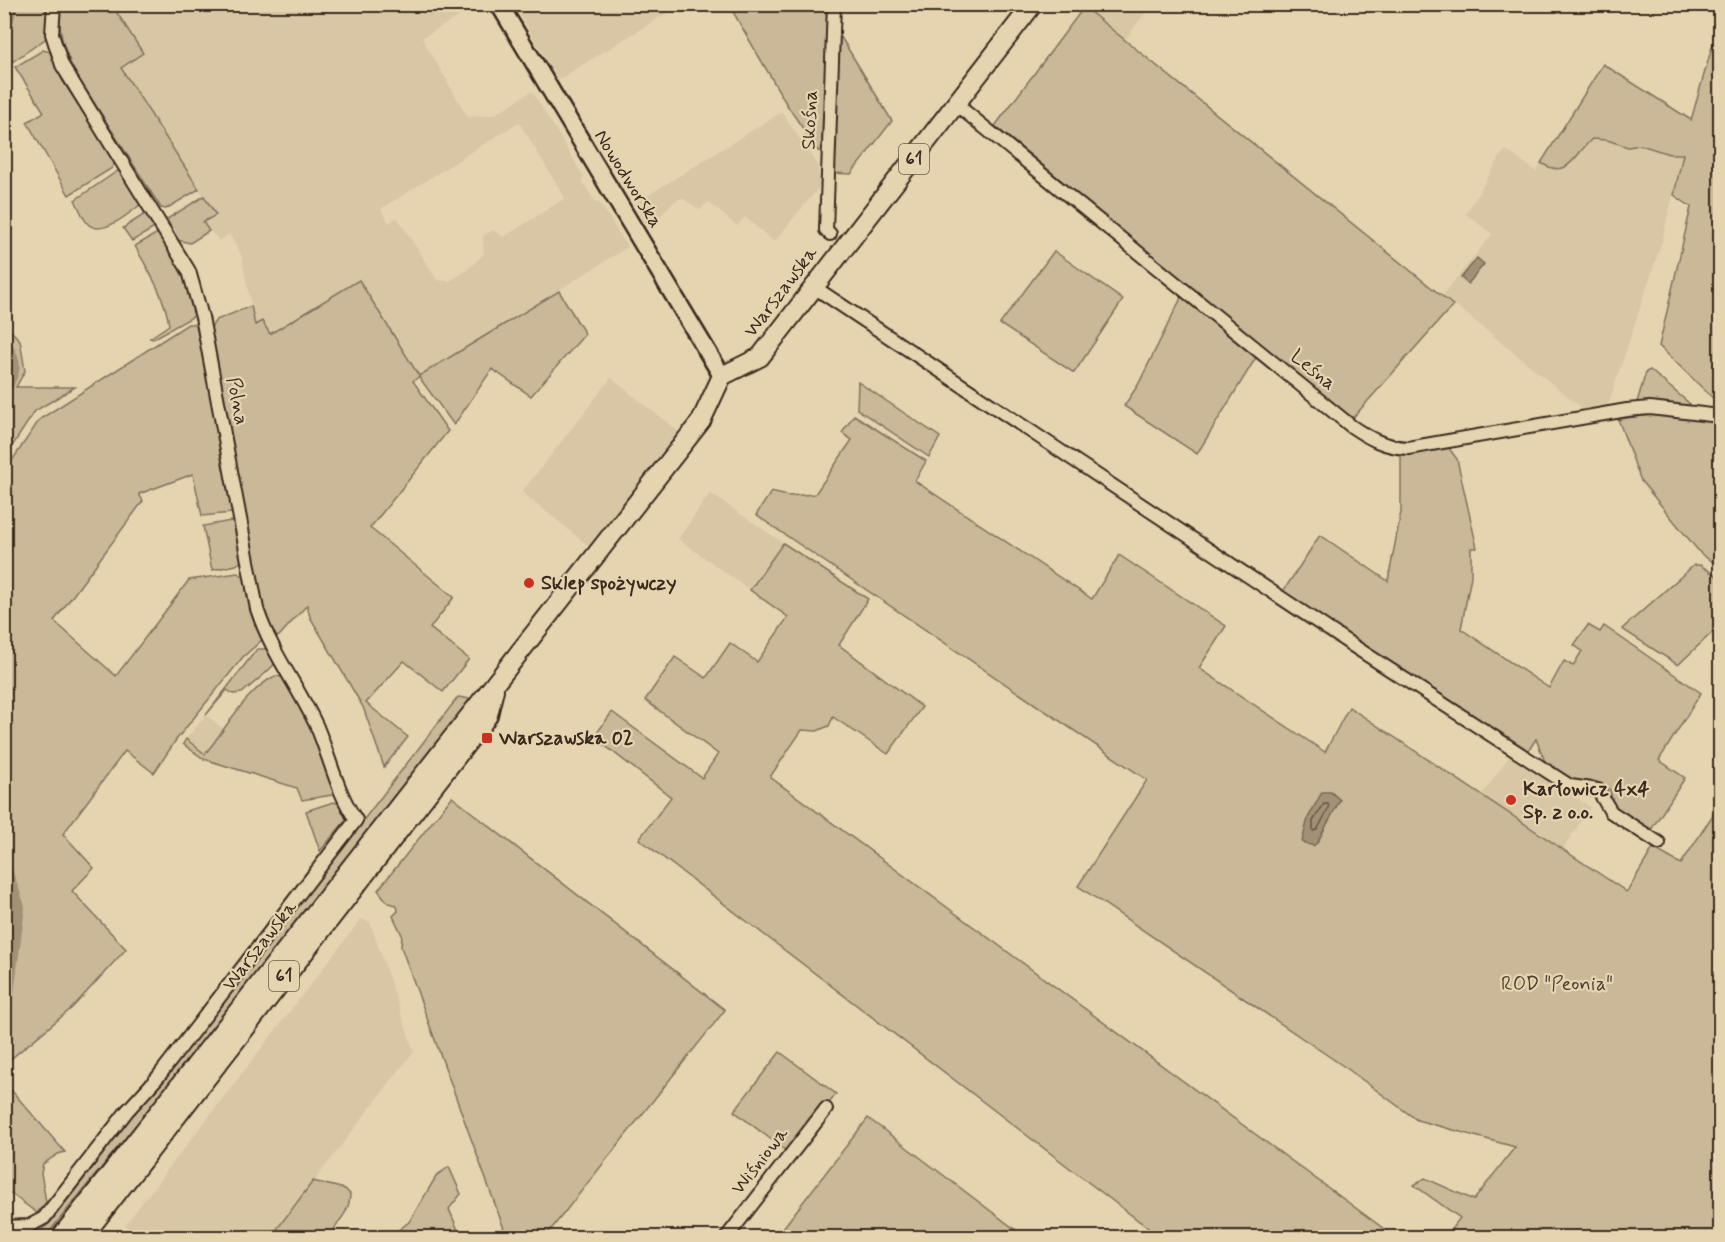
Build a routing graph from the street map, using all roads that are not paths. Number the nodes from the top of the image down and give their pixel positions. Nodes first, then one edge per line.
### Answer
1 (54, 4) edge
2 (499, 4) edge
3 (834, 4) edge
4 (1033, 4) edge
5 (957, 105) junction
6 (830, 234) dead end
7 (814, 287) junction
8 (722, 376) junction
9 (1720, 417) edge
10 (496, 682) junction
11 (1659, 843) dead end
12 (825, 1108) dead end
13 (4, 1227) edge
14 (60, 1238) edge
15 (82, 1238) edge
16 (726, 1238) edge

1 - 13 street, Polna
2 - 8 main road, Nowodworska
3 - 6 street, Skośna
4 - 5 main road, Warszawska / 61
5 - 7 main road, Warszawska / 61
5 - 9 street, Leśna
7 - 8 main road, Warszawska / 61
7 - 11 street
8 - 10 main road, Warszawska / 61
10 - 14 main road, Warszawska / 61
10 - 15 main road, Warszawska / 61
12 - 16 street, Wiśniowa

